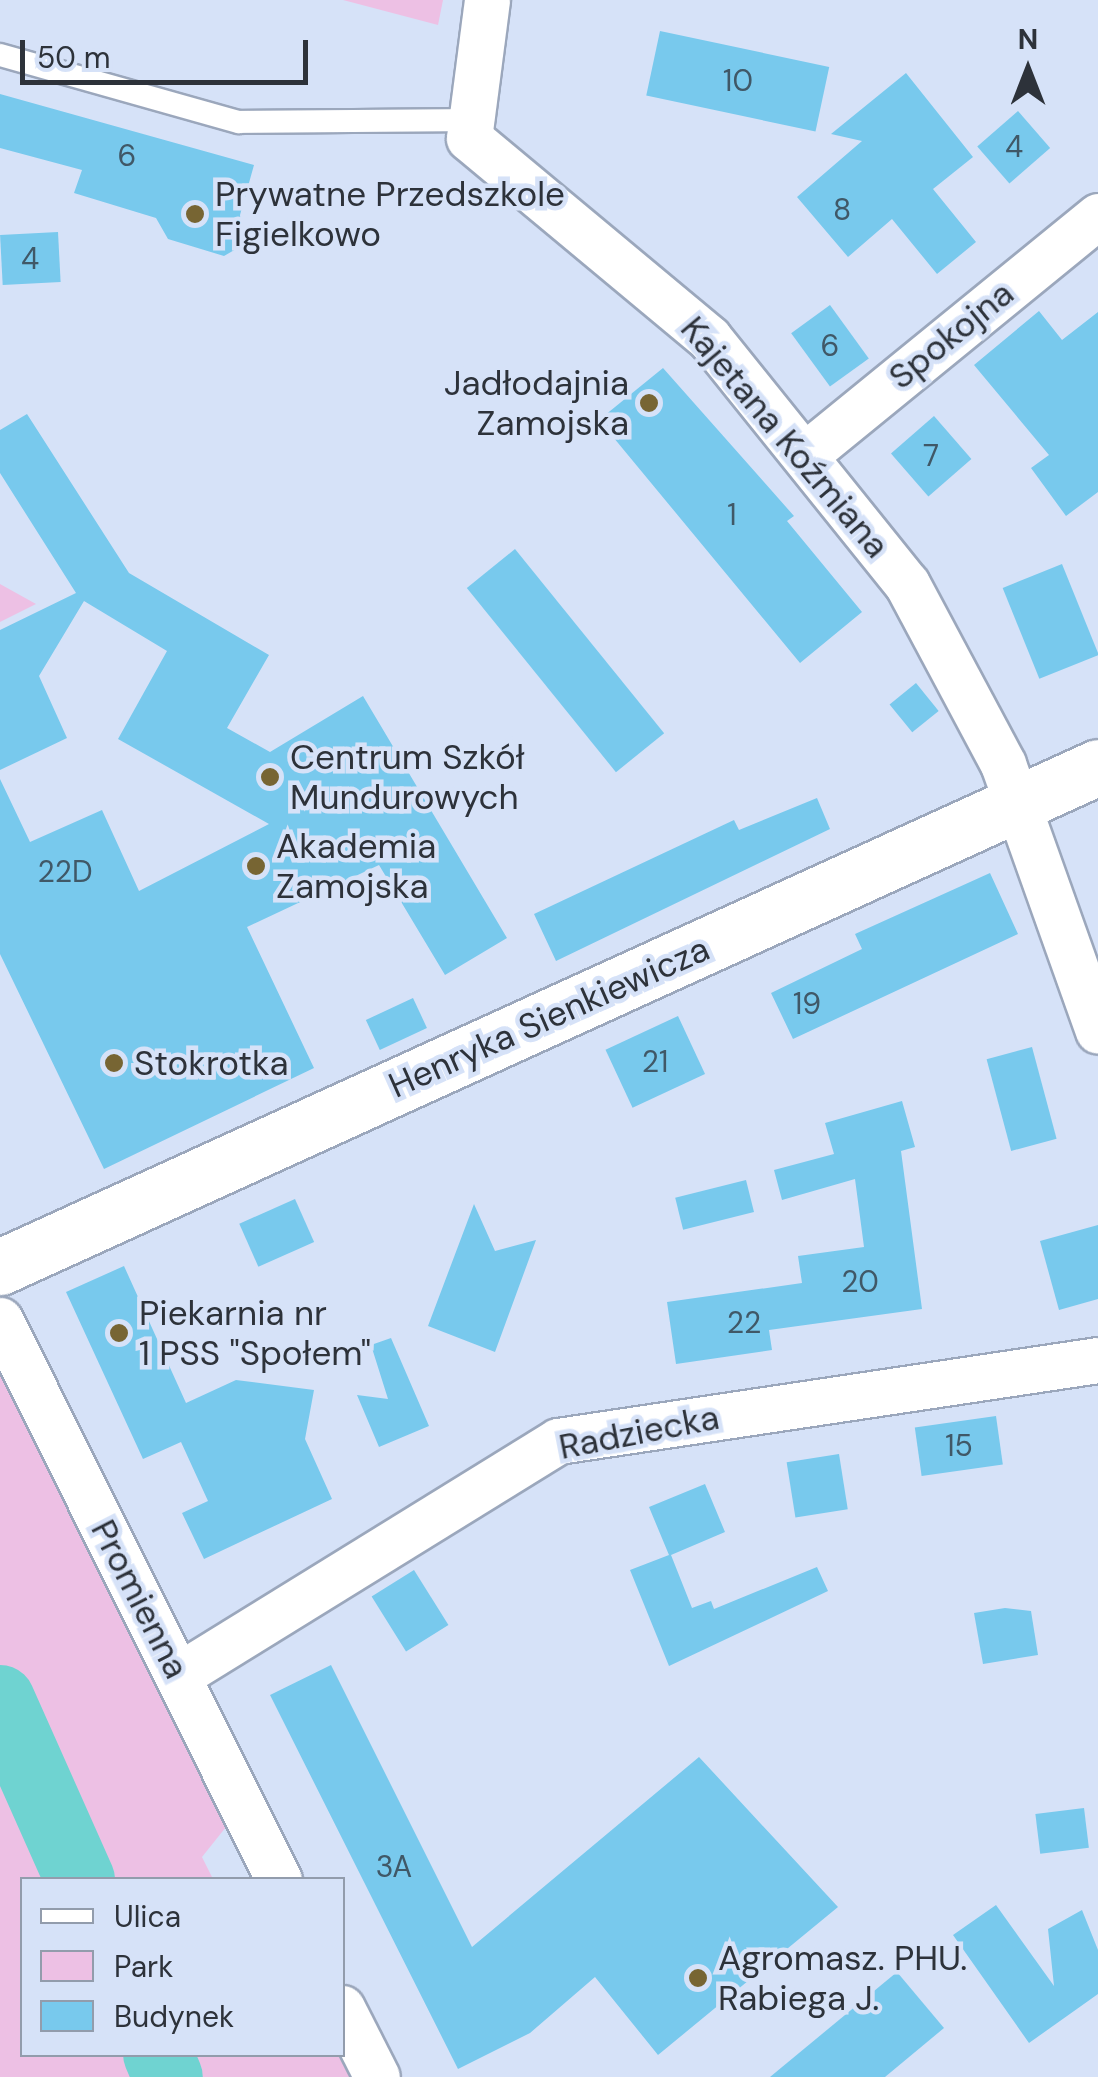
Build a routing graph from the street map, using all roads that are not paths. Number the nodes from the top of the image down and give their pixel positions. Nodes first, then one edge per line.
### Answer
1 (487, 0) edge
2 (0, 55) edge
3 (468, 129) junction
4 (1098, 216) edge
5 (805, 455) junction
6 (1098, 768) edge
7 (1019, 802) junction
8 (1098, 1031) edge
9 (0, 1267) edge
10 (0, 1320) edge
11 (1098, 1360) edge
12 (179, 1675) junction
13 (279, 1877) edge
14 (345, 2014) edge
15 (376, 2077) edge

1 - 3 street
2 - 3 lane
3 - 5 street, Kajetana Koźmiana
4 - 5 street, Spokojna
5 - 7 street, Kajetana Koźmiana
6 - 7 street, Henryka Sienkiewicza
7 - 8 street, Kajetana Koźmiana
7 - 9 street, Henryka Sienkiewicza
10 - 12 street, Promienna
11 - 12 street, Radziecka
12 - 13 street, Promienna
14 - 15 street

